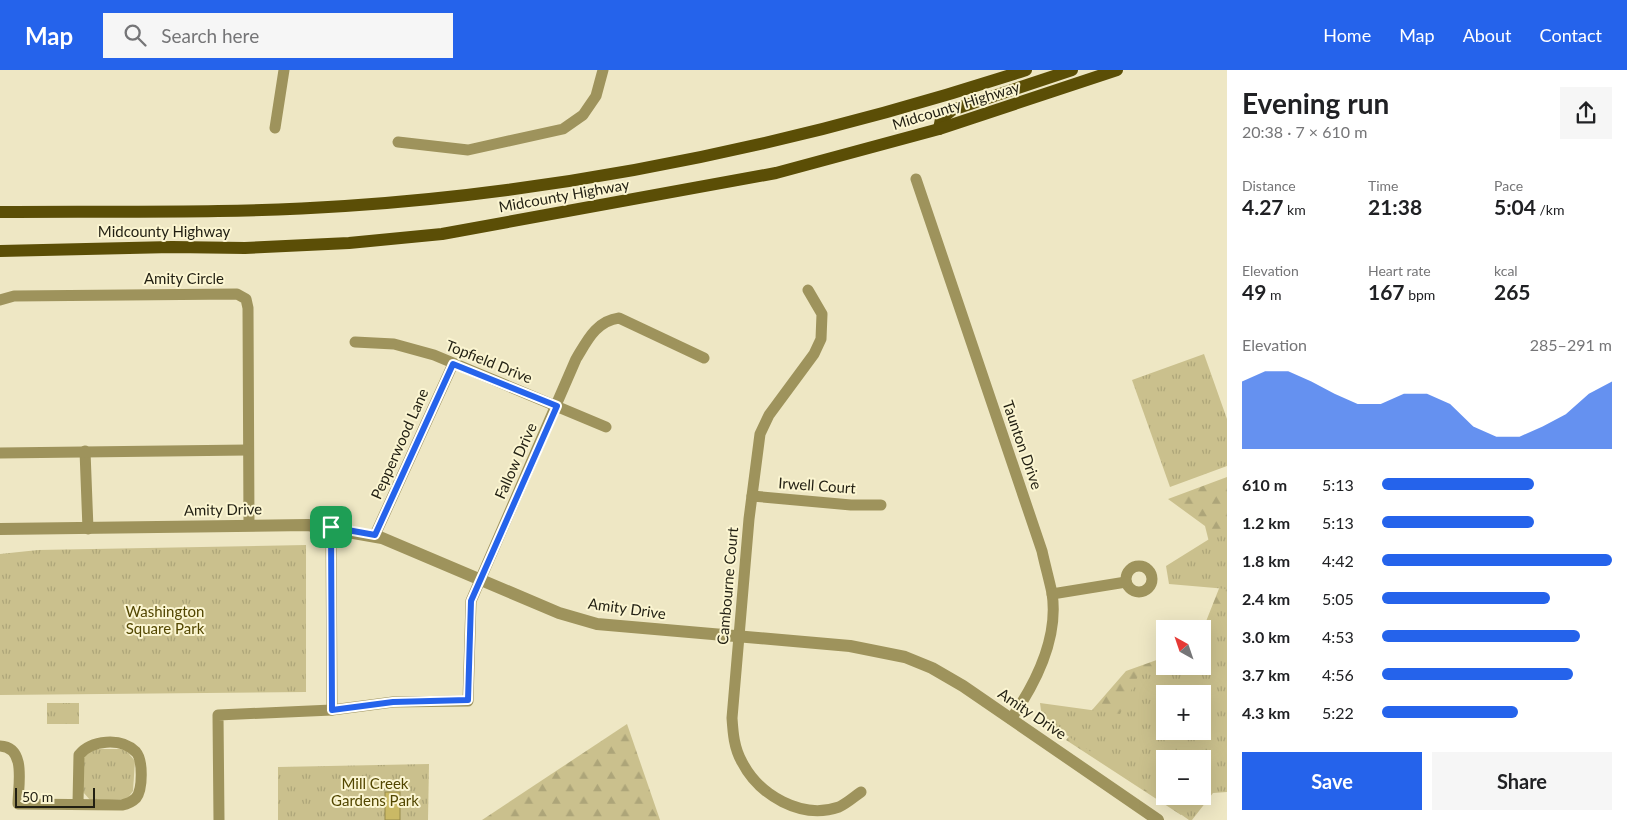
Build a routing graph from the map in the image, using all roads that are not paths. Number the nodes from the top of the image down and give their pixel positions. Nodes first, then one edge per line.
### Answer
1 (284, 70) edge
2 (603, 70) edge
3 (1026, 70) edge
4 (1072, 70) edge
5 (1117, 70) edge
6 (275, 128) dead end
7 (939, 129) junction
8 (398, 142) dead end
9 (916, 179) dead end
10 (0, 212) edge
11 (0, 251) edge
12 (808, 290) dead end
13 (0, 300) edge
14 (355, 342) dead end
15 (704, 358) dead end
16 (453, 364) junction
17 (557, 406) junction
18 (606, 427) dead end
19 (248, 450) junction
20 (85, 452) junction
21 (0, 453) edge
22 (752, 496) junction
23 (881, 505) dead end
24 (249, 525) junction
25 (331, 527) junction
26 (0, 529) edge
27 (88, 529) junction
28 (375, 535) junction
29 (481, 581) junction
30 (1126, 582) dead end
31 (1052, 594) junction
32 (739, 637) junction
33 (332, 710) junction
34 (1011, 719) junction
35 (0, 746) edge
36 (861, 792) dead end
37 (78, 803) junction
38 (219, 820) edge
39 (1158, 820) edge

1 - 6 street
2 - 8 street
3 - 10 main road, Midcounty Highway
4 - 7 main road
5 - 7 main road, Midcounty Highway
7 - 11 main road, Midcounty Highway
9 - 31 street, Taunton Drive
12 - 22 street, Cambourne Court
13 - 19 street, Amity Circle
14 - 16 street, Topfield Drive
15 - 17 street, Fallow Drive
16 - 17 street, Topfield Drive
16 - 28 street, Pepperwood Lane
17 - 18 street, Topfield Drive
17 - 29 street, Fallow Drive
19 - 20 street
19 - 24 street, Amity Circle
20 - 21 street
20 - 27 street
22 - 23 street, Irwell Court
22 - 32 street, Cambourne Court
24 - 25 street, Amity Drive
24 - 27 street, Amity Drive
25 - 28 street, Amity Drive
25 - 33 street
26 - 27 street, Amity Drive
28 - 29 street, Amity Drive
29 - 32 street, Amity Drive
29 - 33 street, Fallow Drive
30 - 31 street
31 - 34 street, Taunton Drive
32 - 34 street, Amity Drive
32 - 36 street, Cambourne Court
33 - 38 street
34 - 39 street, Amity Drive
35 - 37 street
37 - 37 street

